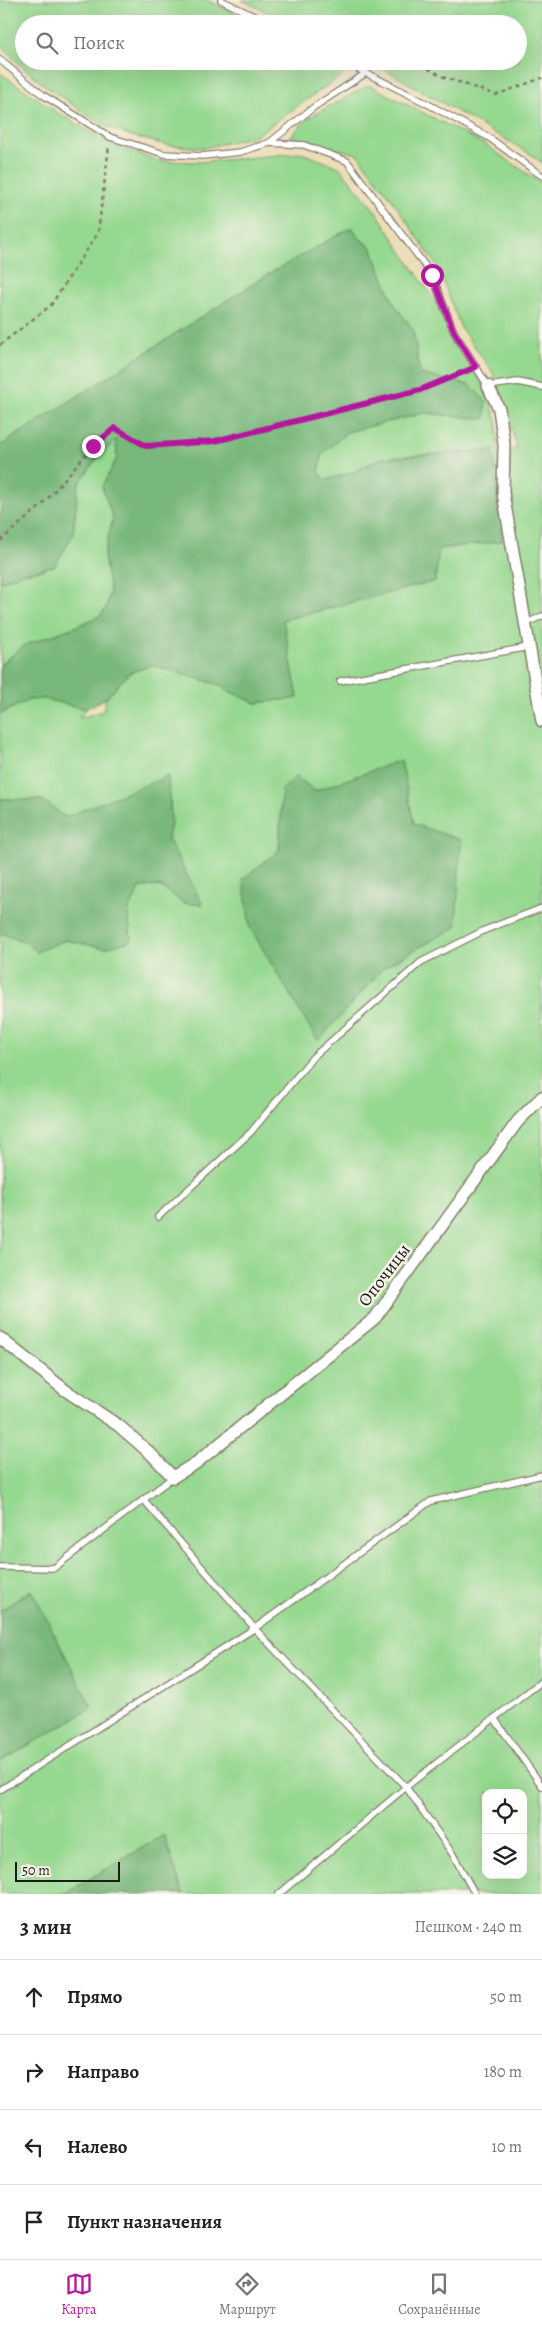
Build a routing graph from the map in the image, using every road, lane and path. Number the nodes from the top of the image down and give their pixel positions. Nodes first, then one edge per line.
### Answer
1 (221, 0) edge
2 (252, 15) edge
3 (0, 60) edge
4 (360, 70) edge
5 (431, 70) edge
6 (366, 73) junction
7 (542, 78) edge
8 (110, 137) junction
9 (269, 143) junction
10 (542, 176) edge
11 (0, 344) edge
12 (476, 367) junction
13 (488, 386) junction
14 (542, 387) edge
15 (0, 541) edge
16 (542, 616) edge
17 (525, 624) junction
18 (529, 647) junction
19 (340, 681) dead end
20 (542, 721) edge
21 (542, 908) edge
22 (542, 1097) edge
23 (158, 1218) dead end
24 (0, 1338) edge
25 (542, 1475) edge
26 (173, 1477) junction
27 (143, 1500) junction
28 (0, 1567) edge
29 (255, 1628) junction
30 (542, 1681) edge
31 (494, 1718) junction
32 (542, 1786) edge
33 (406, 1787) junction
34 (0, 1790) edge
35 (279, 1894) edge
36 (475, 1894) edge

1 - 2 lane
3 - 8 lane
4 - 6 lane
5 - 7 path
6 - 9 lane
6 - 10 lane
8 - 9 lane
8 - 11 path
9 - 12 lane
12 - 13 lane
12 - 15 path
13 - 14 lane
13 - 17 street
16 - 17 lane
17 - 18 street
18 - 19 lane
18 - 20 street
21 - 23 lane
22 - 26 street, Опочицы
24 - 26 street
25 - 29 lane
26 - 27 lane
27 - 28 lane
27 - 29 lane
29 - 33 lane
29 - 34 lane
30 - 31 lane
31 - 32 lane
31 - 33 lane
33 - 35 lane
33 - 36 lane

